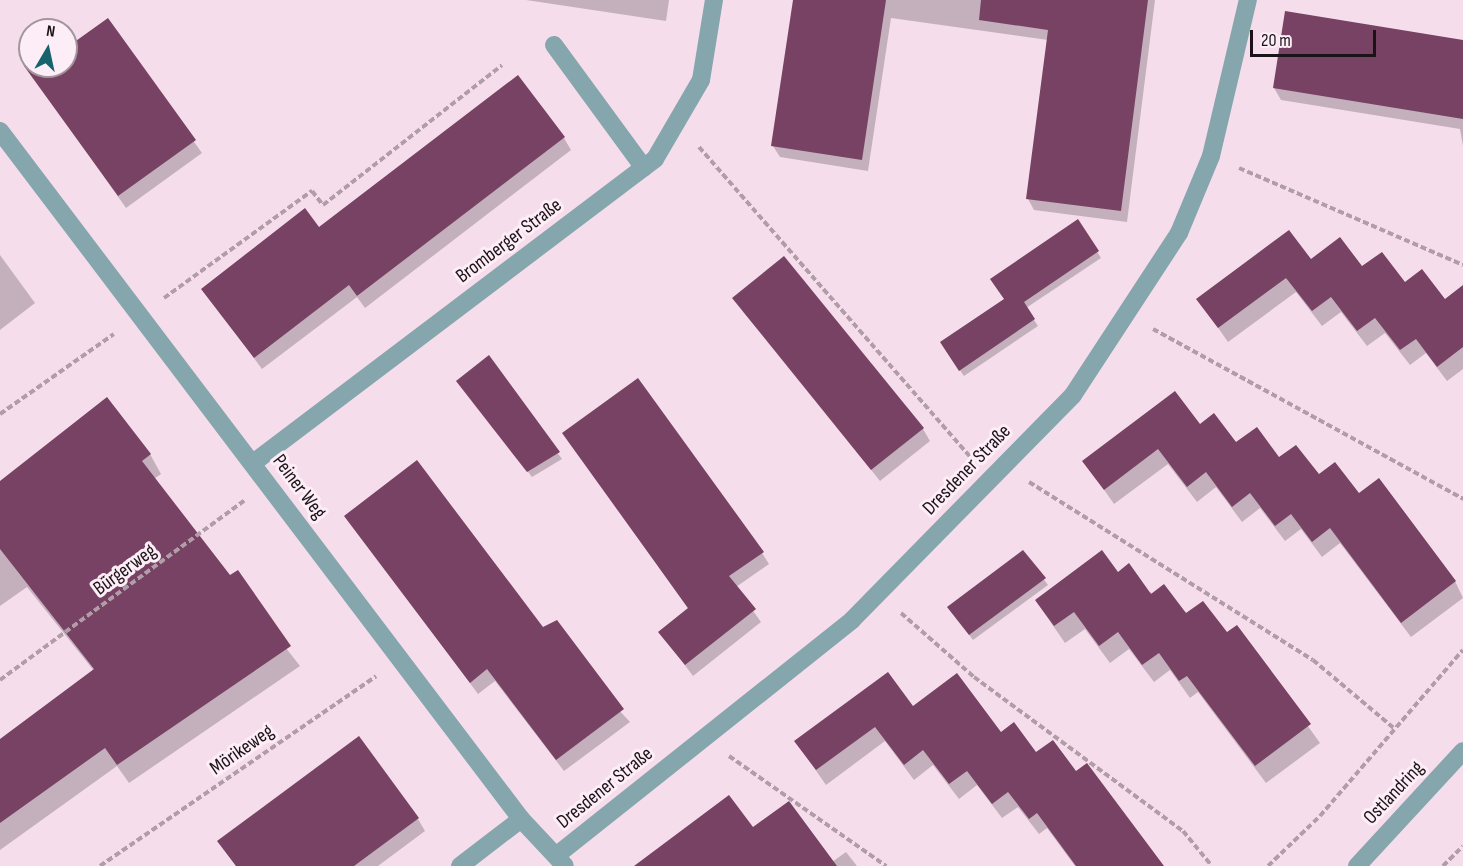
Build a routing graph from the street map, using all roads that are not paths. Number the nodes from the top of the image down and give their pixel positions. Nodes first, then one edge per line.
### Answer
1 (714, 0) edge
2 (1248, 0) edge
3 (554, 45) dead end
4 (1, 136) edge
5 (644, 168) junction
6 (253, 464) junction
7 (1463, 751) edge
8 (521, 819) junction
9 (561, 861) edge
10 (460, 866) edge
11 (1357, 866) edge

1 - 5 street, Bromberger Straße
2 - 9 street, Dresdener Straße
3 - 5 street
4 - 6 street, Peiner Weg
5 - 6 street, Bromberger Straße
6 - 8 street, Peiner Weg
7 - 11 street, Ostlandring
8 - 9 street, Peiner Weg
8 - 10 street

